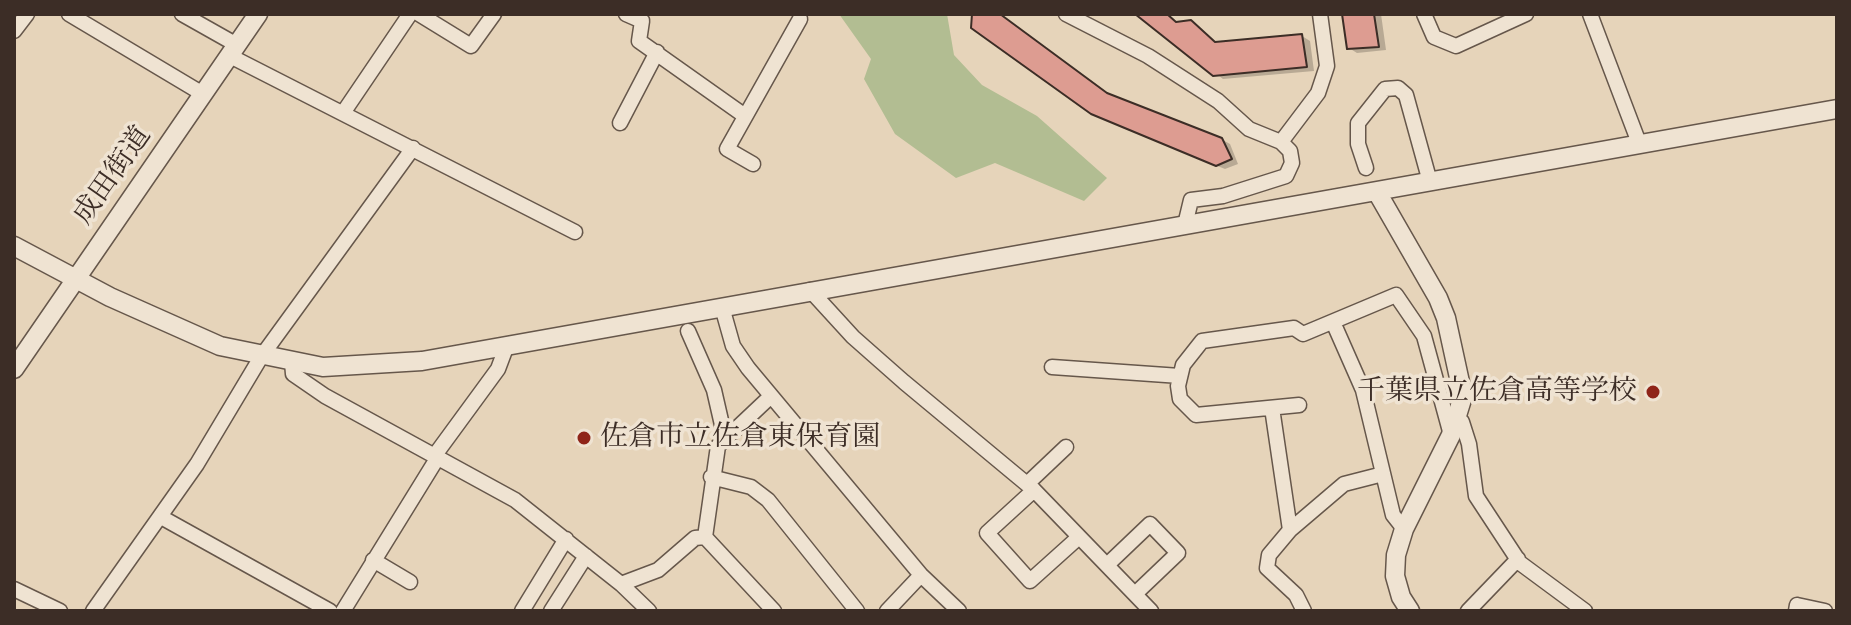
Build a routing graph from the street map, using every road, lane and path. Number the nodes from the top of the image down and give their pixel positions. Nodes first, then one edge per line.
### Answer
1 (27, 14) edge
2 (69, 14) edge
3 (182, 14) edge
4 (258, 14) edge
5 (410, 14) edge
6 (419, 14) edge
7 (494, 14) edge
8 (626, 14) edge
9 (1066, 14) edge
10 (1320, 14) edge
11 (1424, 14) edge
12 (1526, 14) edge
13 (1590, 14) edge
14 (800, 19) dead end
15 (14, 31) edge
16 (234, 51) junction
17 (657, 52) junction
18 (203, 94) junction
19 (1837, 109) edge
20 (343, 113) junction
21 (745, 116) junction
22 (620, 123) dead end
23 (1281, 142) junction
24 (1639, 143) junction
25 (413, 148) junction
26 (753, 164) dead end
27 (1366, 168) dead end
28 (1430, 182) junction
29 (1377, 192) junction
30 (1185, 225) junction
31 (575, 232) dead end
32 (14, 246) edge
33 (75, 279) junction
34 (810, 290) junction
35 (722, 307) junction
36 (1333, 322) junction
37 (688, 331) dead end
38 (507, 345) junction
39 (261, 357) junction
40 (292, 362) junction
41 (1052, 367) dead end
42 (14, 369) edge
43 (1180, 376) junction
44 (771, 396) junction
45 (1299, 405) dead end
46 (1272, 408) junction
47 (1454, 428) junction
48 (725, 438) junction
49 (1066, 447) dead end
50 (436, 456) junction
51 (1383, 474) junction
52 (711, 477) junction
53 (1030, 487) junction
54 (161, 517) junction
55 (1404, 529) junction
56 (1290, 530) junction
57 (705, 537) junction
58 (1079, 537) junction
59 (566, 539) junction
60 (586, 556) junction
61 (1518, 559) junction
62 (373, 560) junction
63 (1107, 565) junction
64 (921, 575) junction
65 (410, 582) dead end
66 (621, 584) junction
67 (14, 589) edge
68 (1135, 594) junction
69 (1402, 607) edge
70 (60, 611) edge
71 (93, 611) edge
72 (330, 611) edge
73 (343, 611) edge
74 (522, 611) edge
75 (551, 611) edge
76 (649, 611) edge
77 (774, 611) edge
78 (857, 611) edge
79 (887, 611) edge
80 (959, 611) edge
81 (1151, 611) edge
82 (1304, 611) edge
83 (1468, 611) edge
84 (1585, 611) edge
85 (1796, 611) edge
86 (1825, 611) edge

1 - 15 street
2 - 18 street
3 - 16 street
4 - 16 street, 成田街道
5 - 20 street
6 - 7 street
8 - 17 street
9 - 23 street
10 - 23 street
11 - 12 street
13 - 24 street
14 - 21 street
16 - 18 street, 成田街道
16 - 20 street
17 - 21 street
17 - 22 street
18 - 33 street, 成田街道
19 - 24 street
20 - 25 street
21 - 26 street
23 - 30 street
24 - 28 street
25 - 31 street
25 - 39 street
27 - 28 street
28 - 29 street
29 - 30 street
29 - 47 street
30 - 34 street
32 - 33 street
33 - 39 street
33 - 42 street, 成田街道
34 - 35 street
34 - 53 street
35 - 38 street
35 - 44 street
36 - 43 street
36 - 47 street
36 - 51 street
37 - 48 street
38 - 40 street
38 - 50 street
39 - 40 street
39 - 54 street
40 - 50 street
41 - 43 street
43 - 46 street
44 - 48 street
44 - 64 street
45 - 46 street
46 - 56 street
47 - 55 street
47 - 61 street
48 - 52 street
49 - 53 street
50 - 59 street
50 - 62 street
51 - 55 street
51 - 56 street
52 - 57 street
52 - 78 street
53 - 58 street
53 - 58 street
54 - 71 street
54 - 72 street
55 - 69 street
56 - 82 street
57 - 66 street
57 - 77 street
58 - 63 street
59 - 60 street
59 - 74 street
60 - 66 street
60 - 75 street
61 - 83 street
61 - 84 street
62 - 65 street
62 - 73 street
63 - 68 street
63 - 68 street
64 - 79 street
64 - 80 street
66 - 76 street
67 - 70 street
68 - 81 street
85 - 86 street

